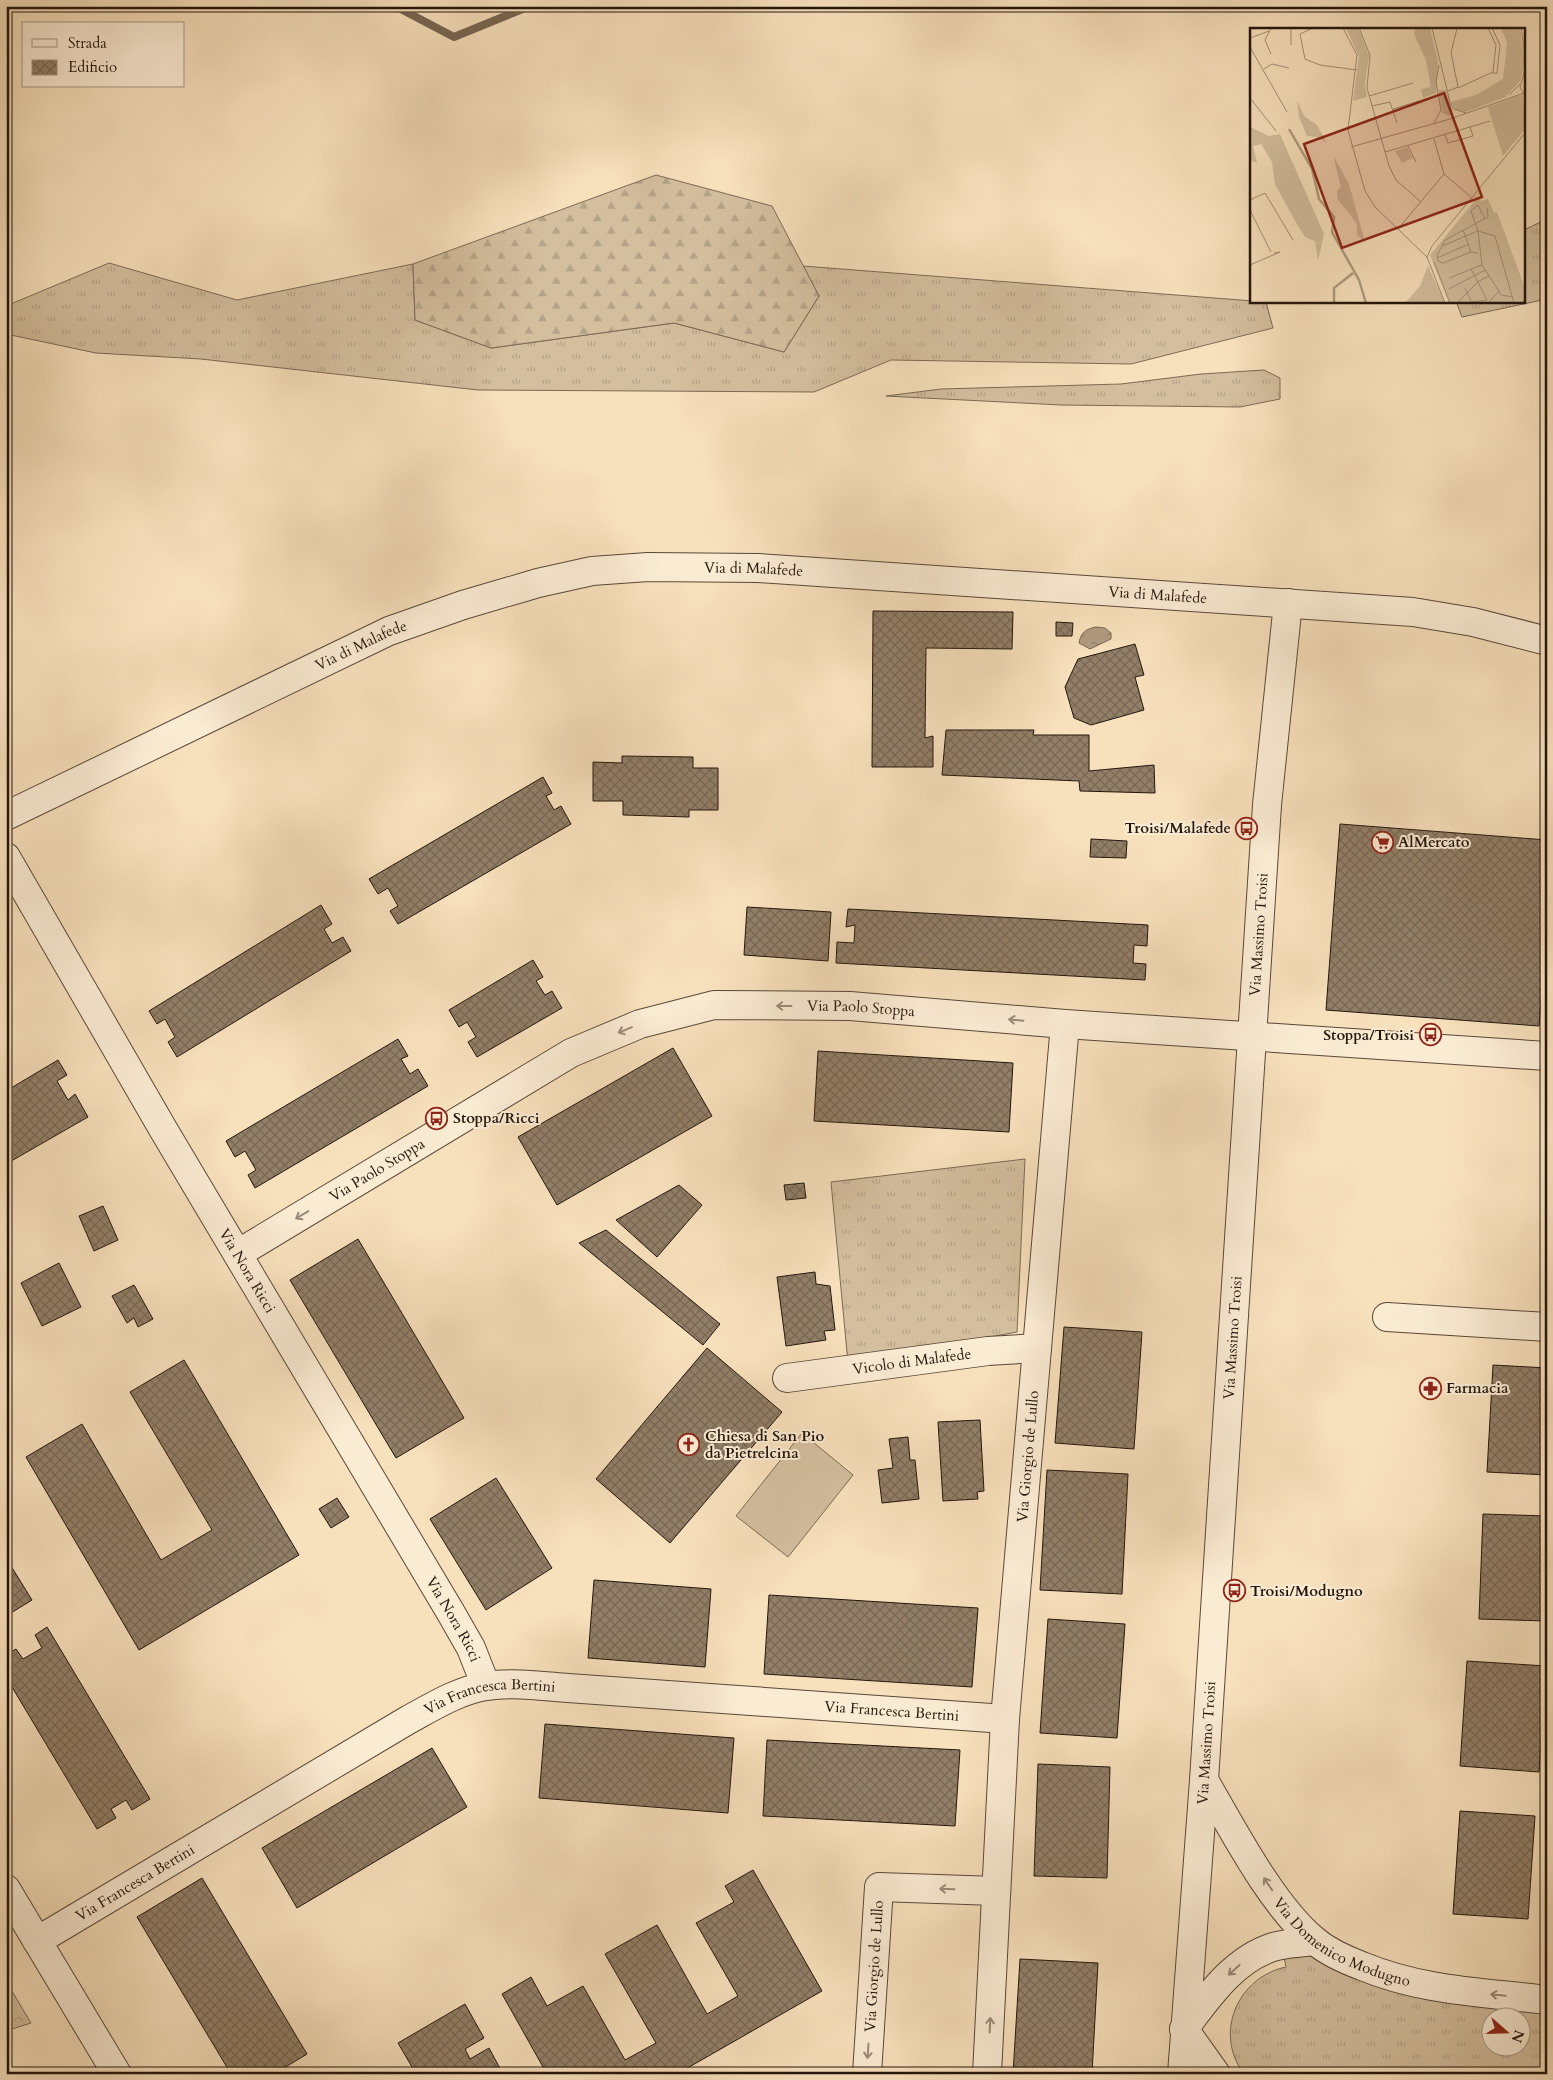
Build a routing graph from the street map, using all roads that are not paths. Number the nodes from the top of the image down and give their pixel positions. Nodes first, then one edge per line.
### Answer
1 (1288, 603) junction
2 (1547, 641) edge
3 (6, 816) edge
4 (6, 857) edge
5 (1065, 1024) junction
6 (1252, 1036) junction
7 (1547, 1056) edge
8 (239, 1253) junction
9 (1387, 1317) dead end
10 (1547, 1327) edge
11 (1037, 1348) junction
12 (787, 1378) dead end
13 (486, 1686) junction
14 (1005, 1720) junction
15 (1204, 1780) junction
16 (6, 1889) edge
17 (996, 1891) junction
18 (36, 1941) junction
19 (1315, 1941) junction
20 (1546, 1993) edge
21 (1184, 2029) junction
22 (117, 2074) edge
23 (867, 2074) edge
24 (988, 2074) edge
25 (1182, 2074) edge
26 (1216, 2074) edge

1 - 2 street, Via di Malafede
1 - 3 street, Via di Malafede
1 - 6 street, Via Massimo Troisi
4 - 8 street, Via Nora Ricci
5 - 6 street, Via Paolo Stoppa
5 -> 8 street, Via Paolo Stoppa
5 - 11 street, Via Giorgio de Lullo
6 - 7 street, Via Paolo Stoppa
6 - 15 street, Via Massimo Troisi
8 - 13 street, Via Nora Ricci
9 - 10 street
11 - 12 street, Vicolo di Malafede
11 - 14 street, Via Giorgio de Lullo
13 - 14 street, Via Francesca Bertini
13 - 18 street, Via Francesca Bertini
14 - 17 street, Via Giorgio de Lullo
19 -> 15 street, Via Domenico Modugno
15 - 21 street, Via Massimo Troisi
16 - 18 street
17 -> 23 street, Via Giorgio de Lullo
24 -> 17 street, Via Giorgio de Lullo
18 - 22 street
20 -> 19 street, Via Domenico Modugno
19 -> 21 street
21 - 25 street, Via Massimo Troisi
21 - 26 street

